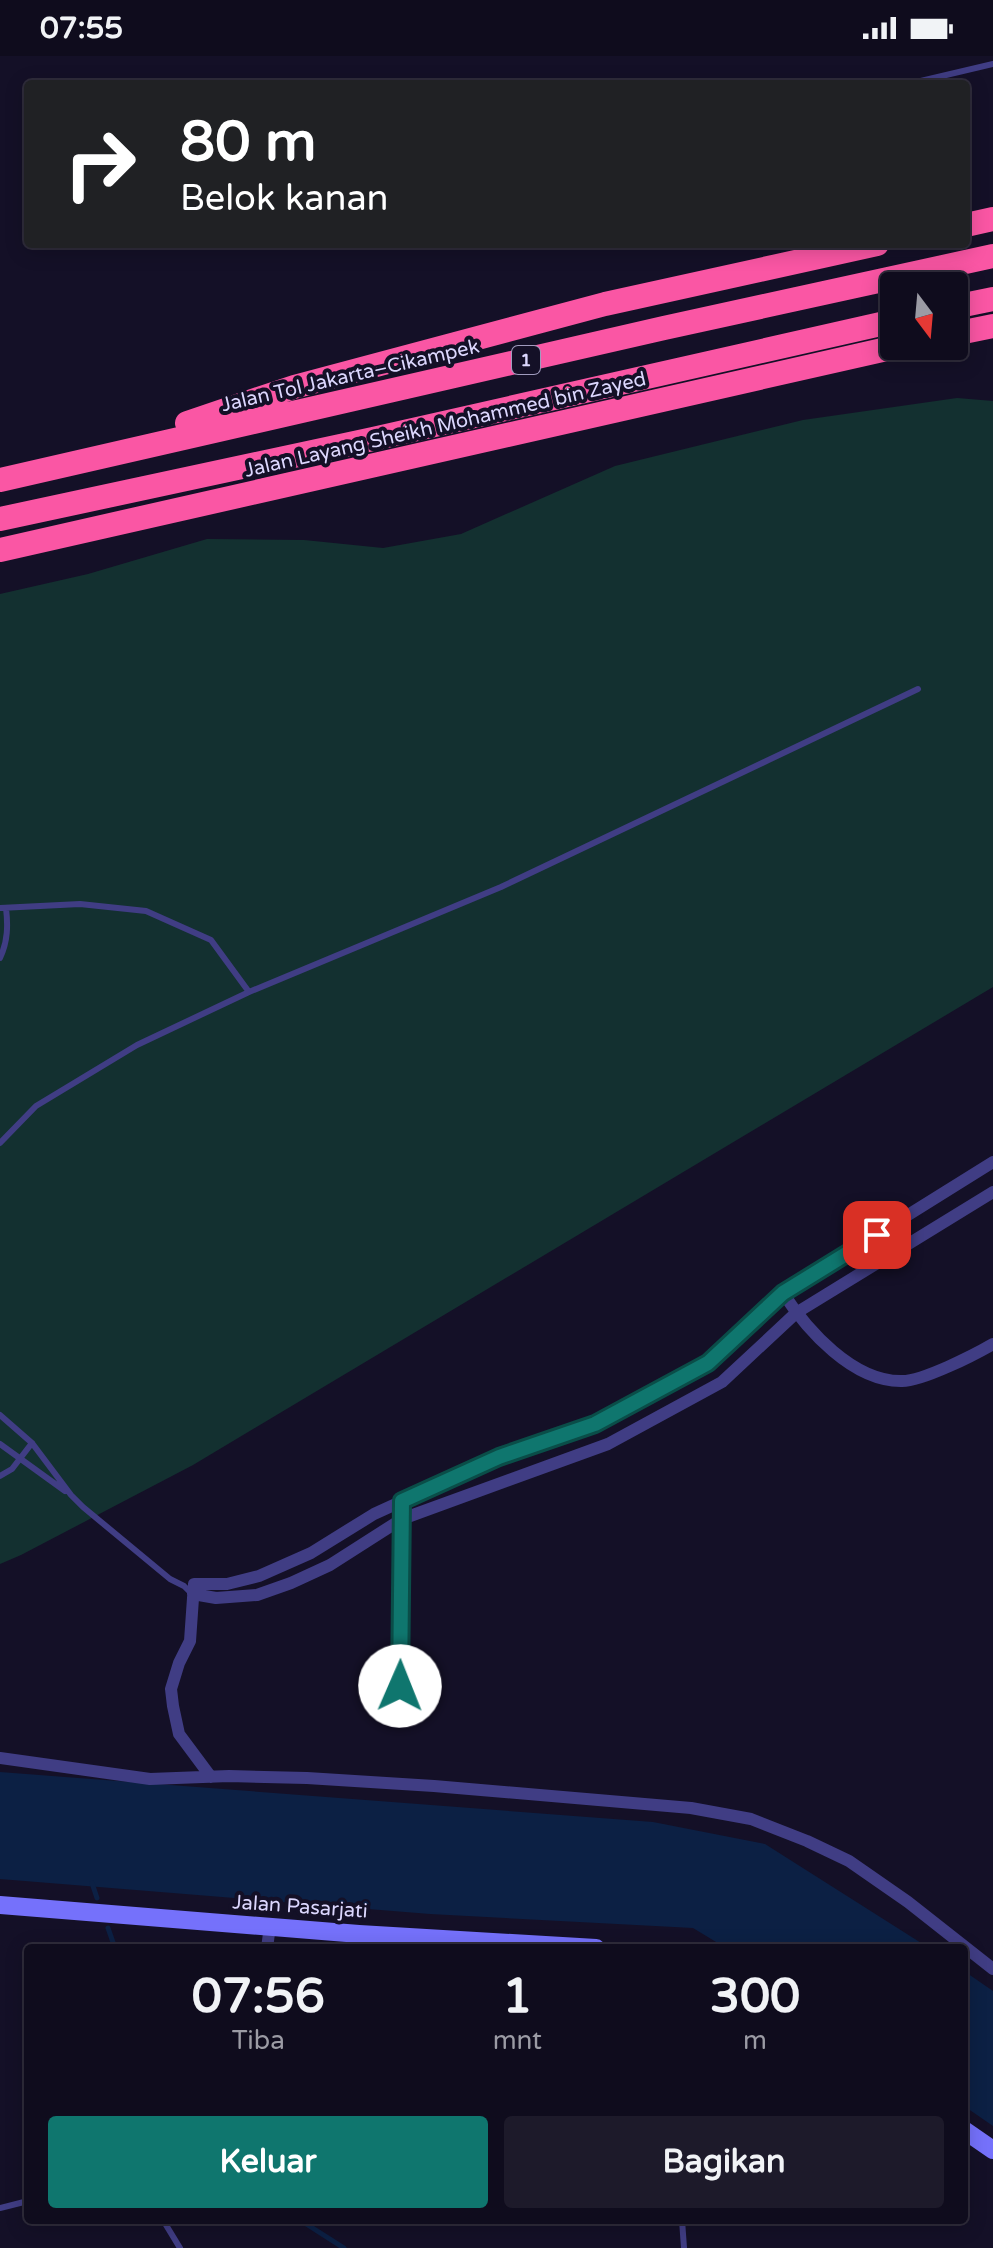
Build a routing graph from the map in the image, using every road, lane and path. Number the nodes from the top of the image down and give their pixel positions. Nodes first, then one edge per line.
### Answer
1 (993, 64) edge
2 (925, 80) edge
3 (993, 219) edge
4 (970, 224) edge
5 (859, 248) edge
6 (993, 256) edge
7 (993, 299) edge
8 (968, 304) edge
9 (880, 324) edge
10 (993, 326) edge
11 (968, 331) edge
12 (880, 350) edge
13 (59, 467) junction
14 (0, 480) edge
15 (0, 519) edge
16 (0, 550) edge
17 (918, 689) dead end
18 (3, 908) edge
19 (0, 958) edge
20 (249, 992) junction
21 (0, 1143) edge
22 (993, 1162) edge
23 (993, 1192) edge
24 (783, 1293) junction
25 (796, 1313) junction
26 (991, 1346) edge
27 (0, 1415) edge
28 (32, 1443) junction
29 (0, 1444) edge
30 (20, 1460) junction
31 (0, 1476) edge
32 (71, 1495) junction
33 (402, 1501) junction
34 (402, 1519) junction
35 (190, 1588) junction
36 (400, 1686) dead end
37 (0, 1758) edge
38 (211, 1777) junction
39 (0, 1905) edge
40 (270, 1926) junction
41 (358, 1941) edge
42 (268, 1944) edge
43 (472, 1944) edge
44 (961, 1944) edge
45 (968, 1949) edge
46 (993, 1969) edge
47 (968, 2133) edge
48 (993, 2150) edge
49 (24, 2202) edge
50 (0, 2208) edge
51 (165, 2224) edge
52 (682, 2224) edge
53 (180, 2248) edge
54 (684, 2248) edge

1 - 2 lane
3 - 4 highway
5 - 13 highway, 1
6 - 13 highway, Jalan Tol Jakarta–Cikampek / 1
7 - 8 highway
9 - 15 highway, 1
10 - 11 highway
12 - 16 highway, Jalan Layang Sheikh Mohammed bin Zayed
13 - 14 highway, Jalan Tol Jakarta–Cikampek / 1
17 - 20 lane
18 - 19 lane
18 - 20 lane
20 - 21 lane
22 - 24 street
23 - 25 street
24 - 25 street
24 - 33 street
25 - 26 street
25 - 34 street
27 - 28 lane
28 - 30 lane
28 - 32 lane
29 - 30 lane
30 - 31 lane
30 - 32 lane
32 - 35 lane
33 - 34 street
33 - 35 street
34 - 35 street
34 - 36 street
35 - 38 street
37 - 38 street
38 - 44 street
39 - 40 main road, Jalan Pasarjati
40 - 41 main road, Jalan Pasarjati
40 - 42 street
41 - 43 main road, Jalan Pasarjati
45 - 46 street
47 - 48 main road
49 - 50 lane
51 - 53 lane
52 - 54 lane

